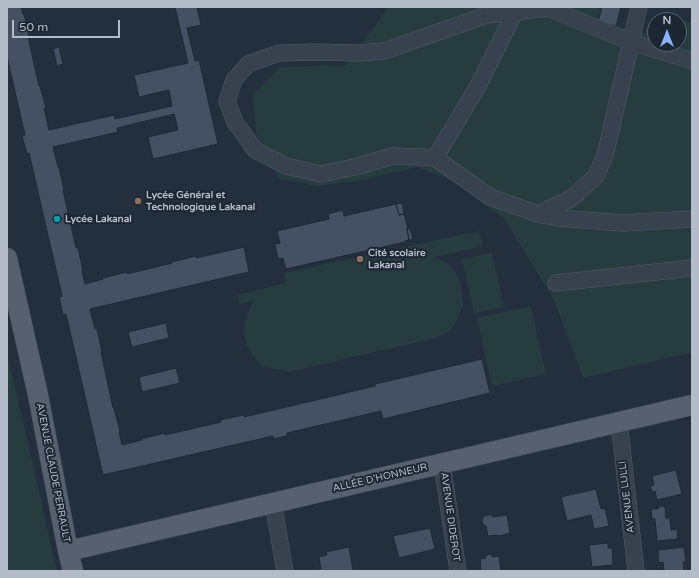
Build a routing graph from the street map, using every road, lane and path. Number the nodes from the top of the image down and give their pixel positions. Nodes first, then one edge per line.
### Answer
1 (639, 7) edge
2 (515, 12) junction
3 (631, 42) junction
4 (692, 61) edge
5 (435, 158) junction
6 (538, 214) junction
7 (692, 219) edge
8 (7, 258) edge
9 (692, 268) edge
10 (556, 284) dead end
11 (692, 405) edge
12 (619, 422) junction
13 (442, 463) junction
14 (273, 503) junction
15 (74, 550) junction
16 (73, 571) edge
17 (86, 571) edge
18 (285, 571) edge
19 (458, 571) edge
20 (636, 571) edge

1 - 3 street
2 - 3 street
2 - 5 street
2 - 5 street
3 - 4 street
3 - 6 street
5 - 6 street
6 - 7 street
8 - 15 main road, AVENUE CLAUDE PERRAULT
9 - 10 street
11 - 12 main road, ALLÉE D'HONNEUR
12 - 13 main road, ALLÉE D'HONNEUR
12 - 20 street, AVENUE LULLI
13 - 14 main road, ALLÉE D'HONNEUR
13 - 19 street, AVENUE DIDEROT
14 - 15 main road, ALLÉE D'HONNEUR
14 - 18 street
15 - 16 main road
15 - 17 main road

